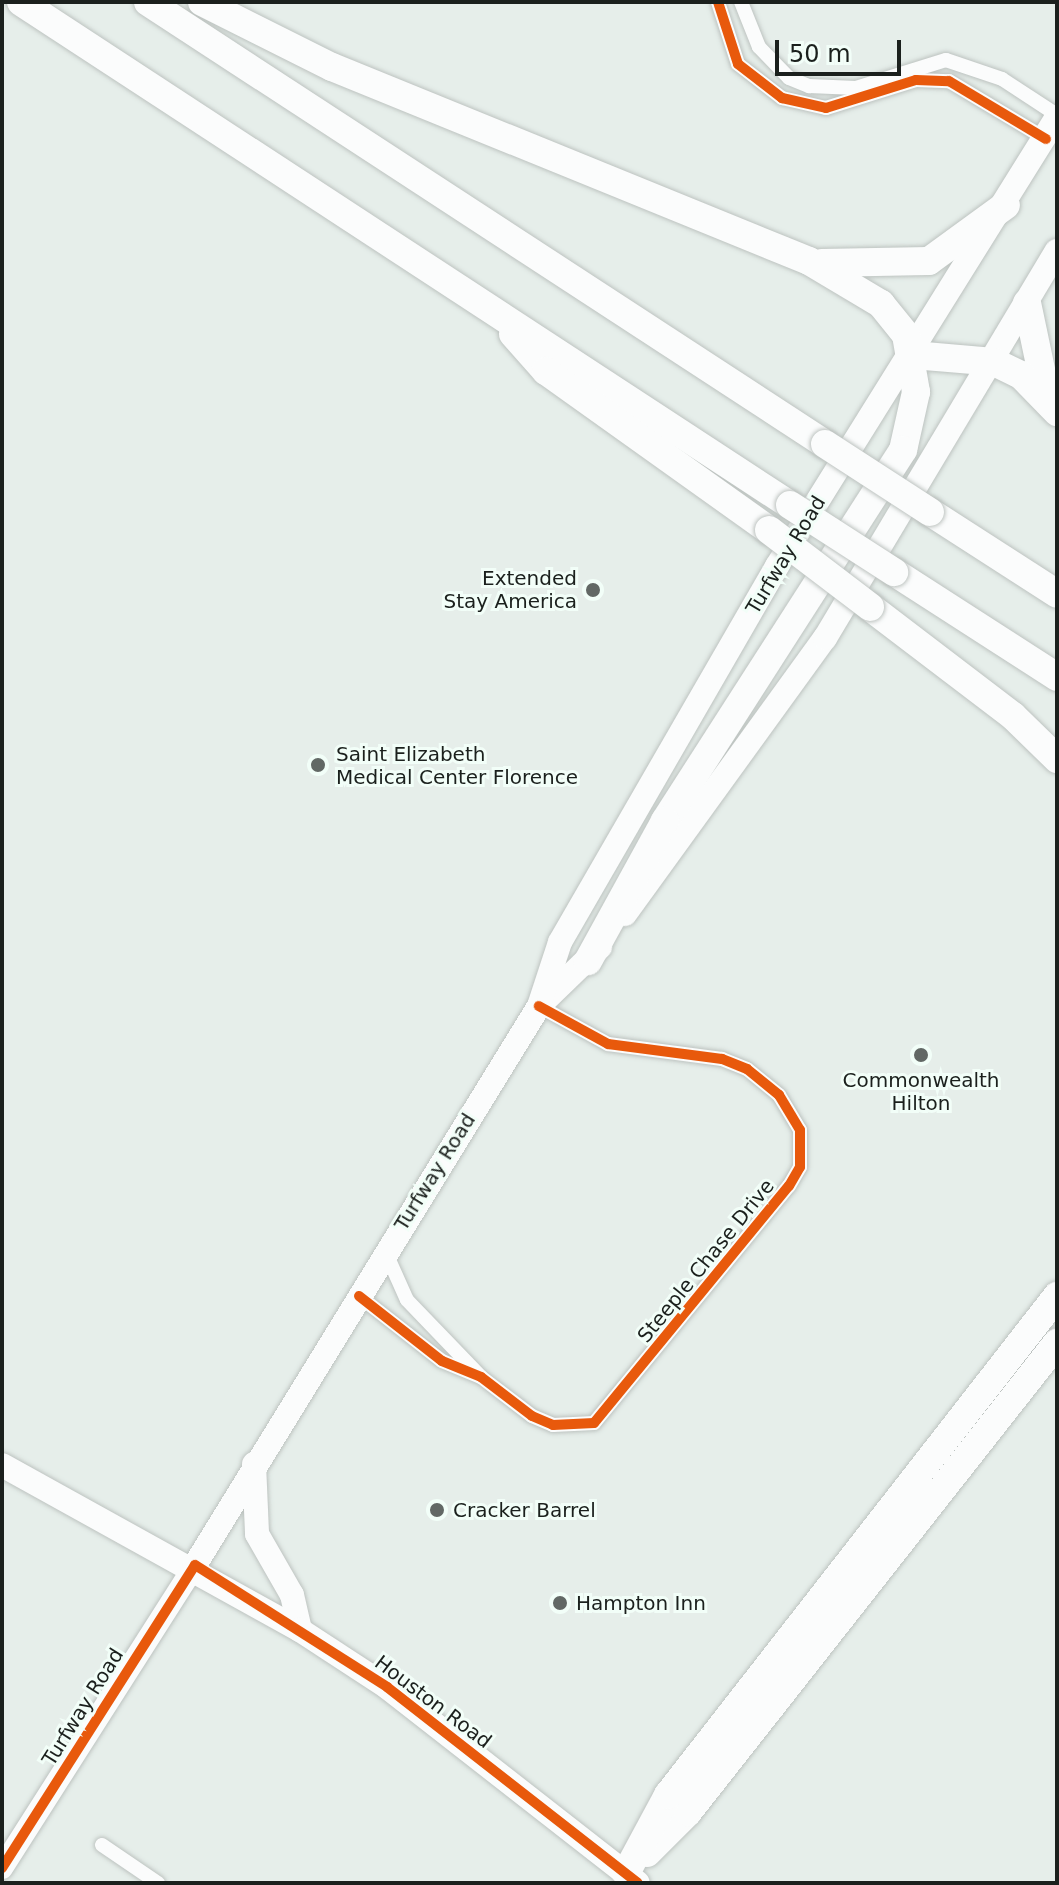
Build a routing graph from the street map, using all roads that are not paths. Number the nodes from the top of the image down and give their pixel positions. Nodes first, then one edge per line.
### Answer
1 (21, 2) edge
2 (148, 2) edge
3 (202, 2) edge
4 (718, 2) edge
5 (741, 2) edge
6 (1057, 116) edge
7 (1046, 139) junction
8 (1006, 205) junction
9 (1057, 251) edge
10 (809, 261) junction
11 (486, 303) junction
12 (1027, 303) junction
13 (913, 355) junction
14 (994, 362) junction
15 (1053, 407) edge
16 (1057, 594) edge
17 (1057, 677) edge
18 (1057, 759) edge
19 (588, 961) junction
20 (539, 1006) junction
21 (385, 1253) junction
22 (359, 1296) junction
23 (1057, 1296) edge
24 (1057, 1343) edge
25 (481, 1377) junction
26 (254, 1464) junction
27 (2, 1465) edge
28 (195, 1565) junction
29 (300, 1630) junction
30 (102, 1845) dead end
31 (2, 1868) edge
32 (628, 1880) edge
33 (158, 1883) edge

1 - 11 highway
2 - 16 highway, bridge
3 - 10 highway
4 - 7 street
5 - 6 street
6 - 7 main road, Turfway Road
7 - 8 main road, Turfway Road
8 - 10 highway
8 - 13 main road, Turfway Road
9 - 12 main road, Turfway Road
10 - 13 highway
11 - 17 highway, bridge
11 - 18 highway, bridge
12 - 14 main road, Turfway Road
12 - 15 highway
13 - 14 highway
13 - 19 highway
13 - 20 main road, Turfway Road
14 - 15 highway
14 - 19 main road, Turfway Road
19 - 20 main road, Turfway Road
20 - 21 main road, Turfway Road
20 - 25 street, Steeple Chase Drive
21 - 22 main road, Turfway Road
21 - 25 street, Steeple Chase Drive
22 - 25 street, Steeple Chase Drive
22 - 26 main road, Turfway Road
23 - 32 highway
24 - 32 highway
26 - 28 main road, Turfway Road
26 - 29 main road
27 - 28 main road, Houston Road
28 - 29 main road, Houston Road
28 - 31 main road, Turfway Road
29 - 32 main road, Houston Road
30 - 33 street

